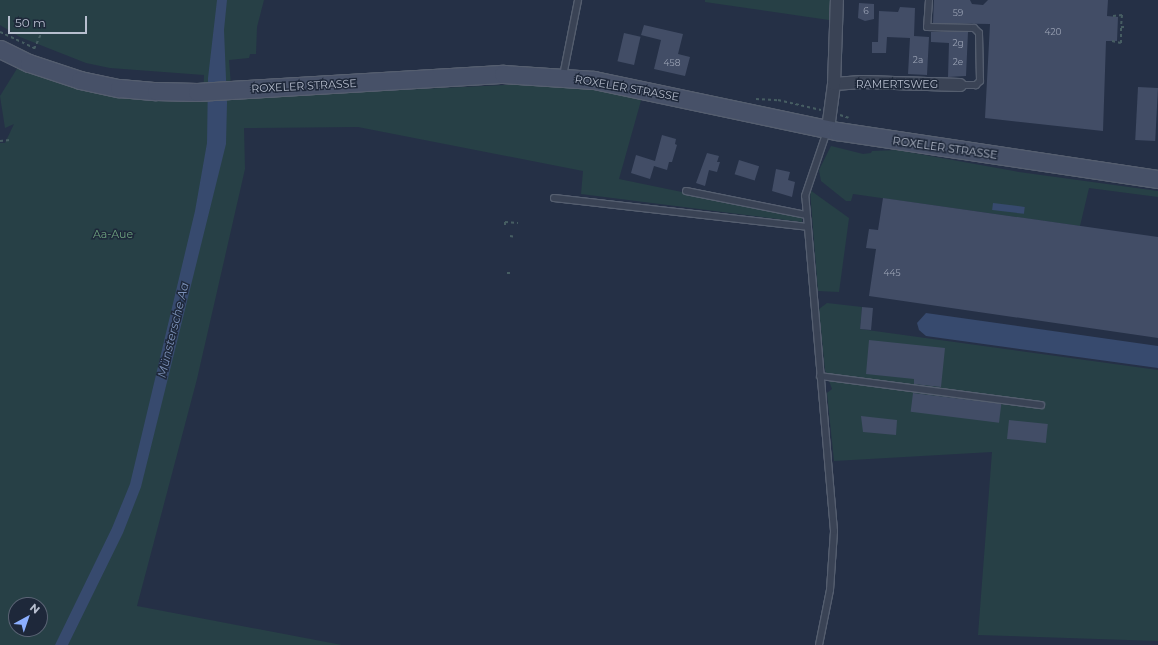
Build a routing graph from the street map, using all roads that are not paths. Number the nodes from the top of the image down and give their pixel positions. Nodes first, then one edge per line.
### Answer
1 (578, 0) edge
2 (837, 0) edge
3 (929, 0) edge
4 (2, 44) edge
5 (563, 76) junction
6 (834, 84) junction
7 (960, 85) joint
8 (828, 129) junction
9 (1158, 179) edge
10 (686, 191) dead end
11 (554, 198) dead end
12 (806, 215) junction
13 (807, 227) junction
14 (820, 376) junction
15 (1041, 405) dead end
16 (819, 645) edge

1 - 5 lane
2 - 6 street
3 - 7 lane
4 - 5 main road, ROXELER STRASSE
5 - 8 main road, ROXELER STRASSE
6 - 7 street, RAMERTSWEG
6 - 8 street
8 - 9 main road, ROXELER STRASSE
8 - 12 lane
10 - 12 lane
11 - 13 lane
12 - 13 lane
13 - 14 lane
14 - 15 lane
14 - 16 lane

